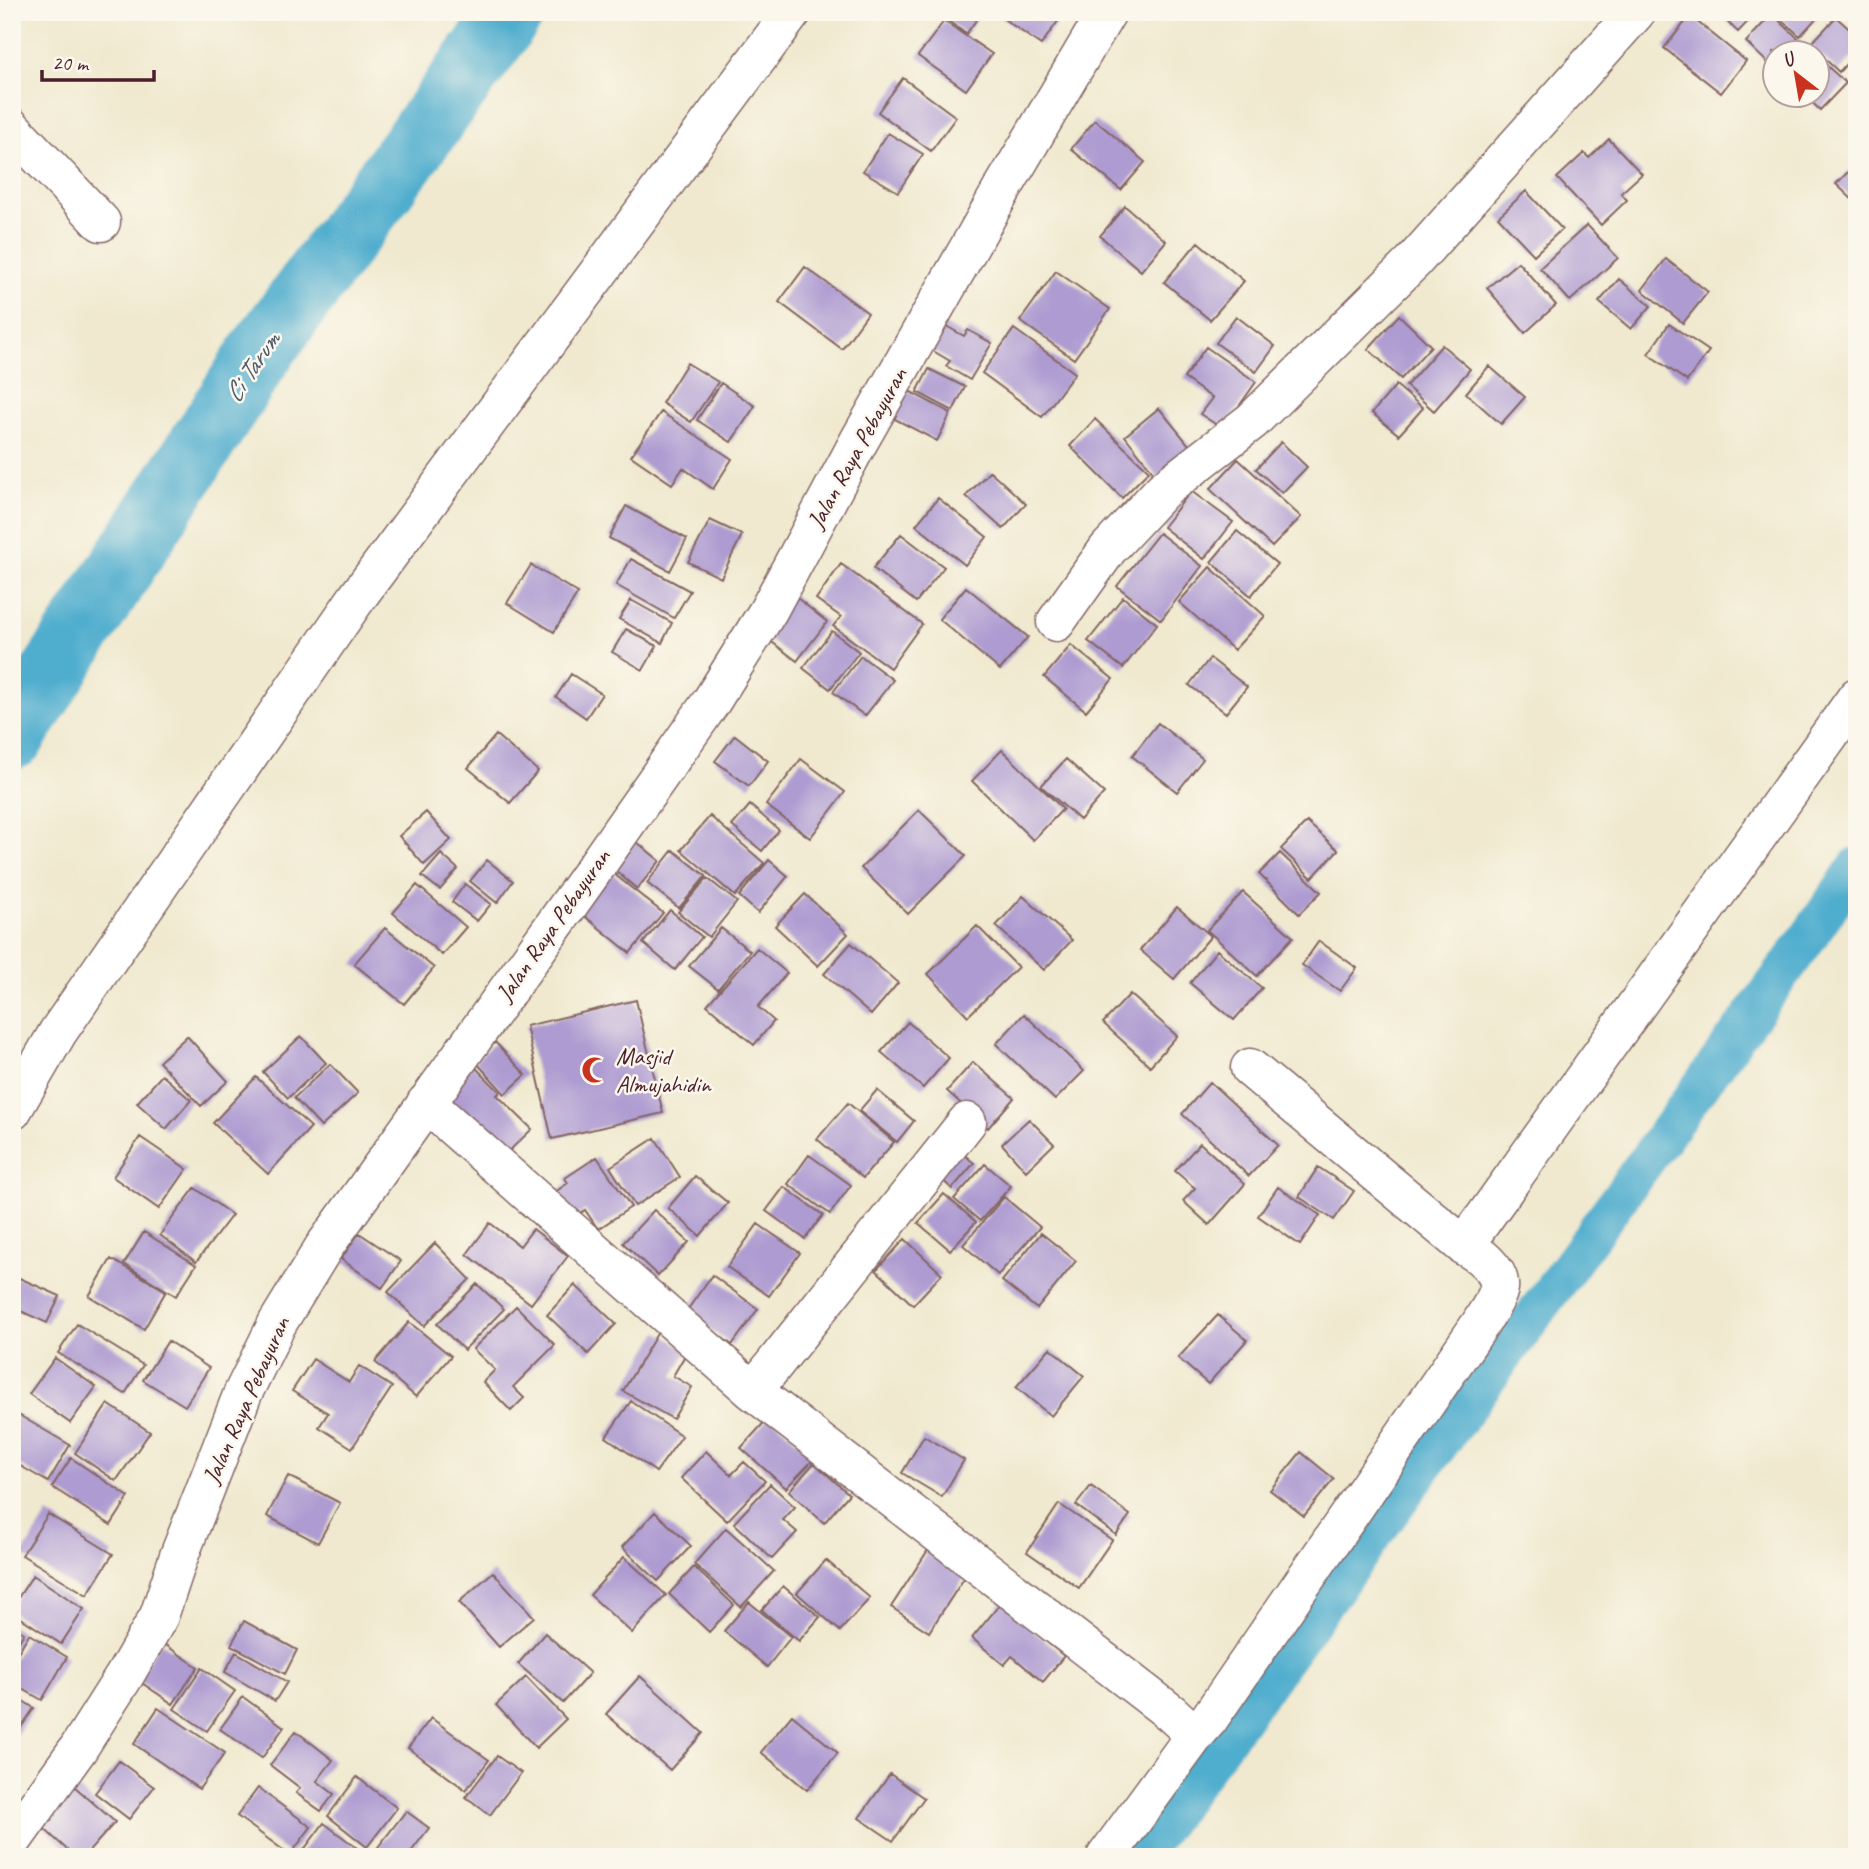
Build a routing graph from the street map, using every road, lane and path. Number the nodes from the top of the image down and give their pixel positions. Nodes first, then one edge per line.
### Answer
1 (792, 12) edge
2 (1107, 12) edge
3 (1636, 12) edge
4 (12, 128) edge
5 (102, 222) dead end
6 (1056, 622) dead end
7 (1857, 697) edge
8 (1250, 1068) dead end
9 (426, 1102) junction
10 (12, 1111) edge
11 (967, 1122) dead end
12 (1464, 1246) junction
13 (753, 1391) junction
14 (1195, 1735) junction
15 (12, 1841) edge
16 (1106, 1857) edge

1 - 10 street
2 - 9 street, Jalan Raya Pebayuran
3 - 6 street
4 - 5 street
7 - 12 street
8 - 12 street
9 - 13 street
9 - 15 street, Jalan Raya Pebayuran
11 - 13 street
12 - 14 street
13 - 14 street
14 - 16 street

